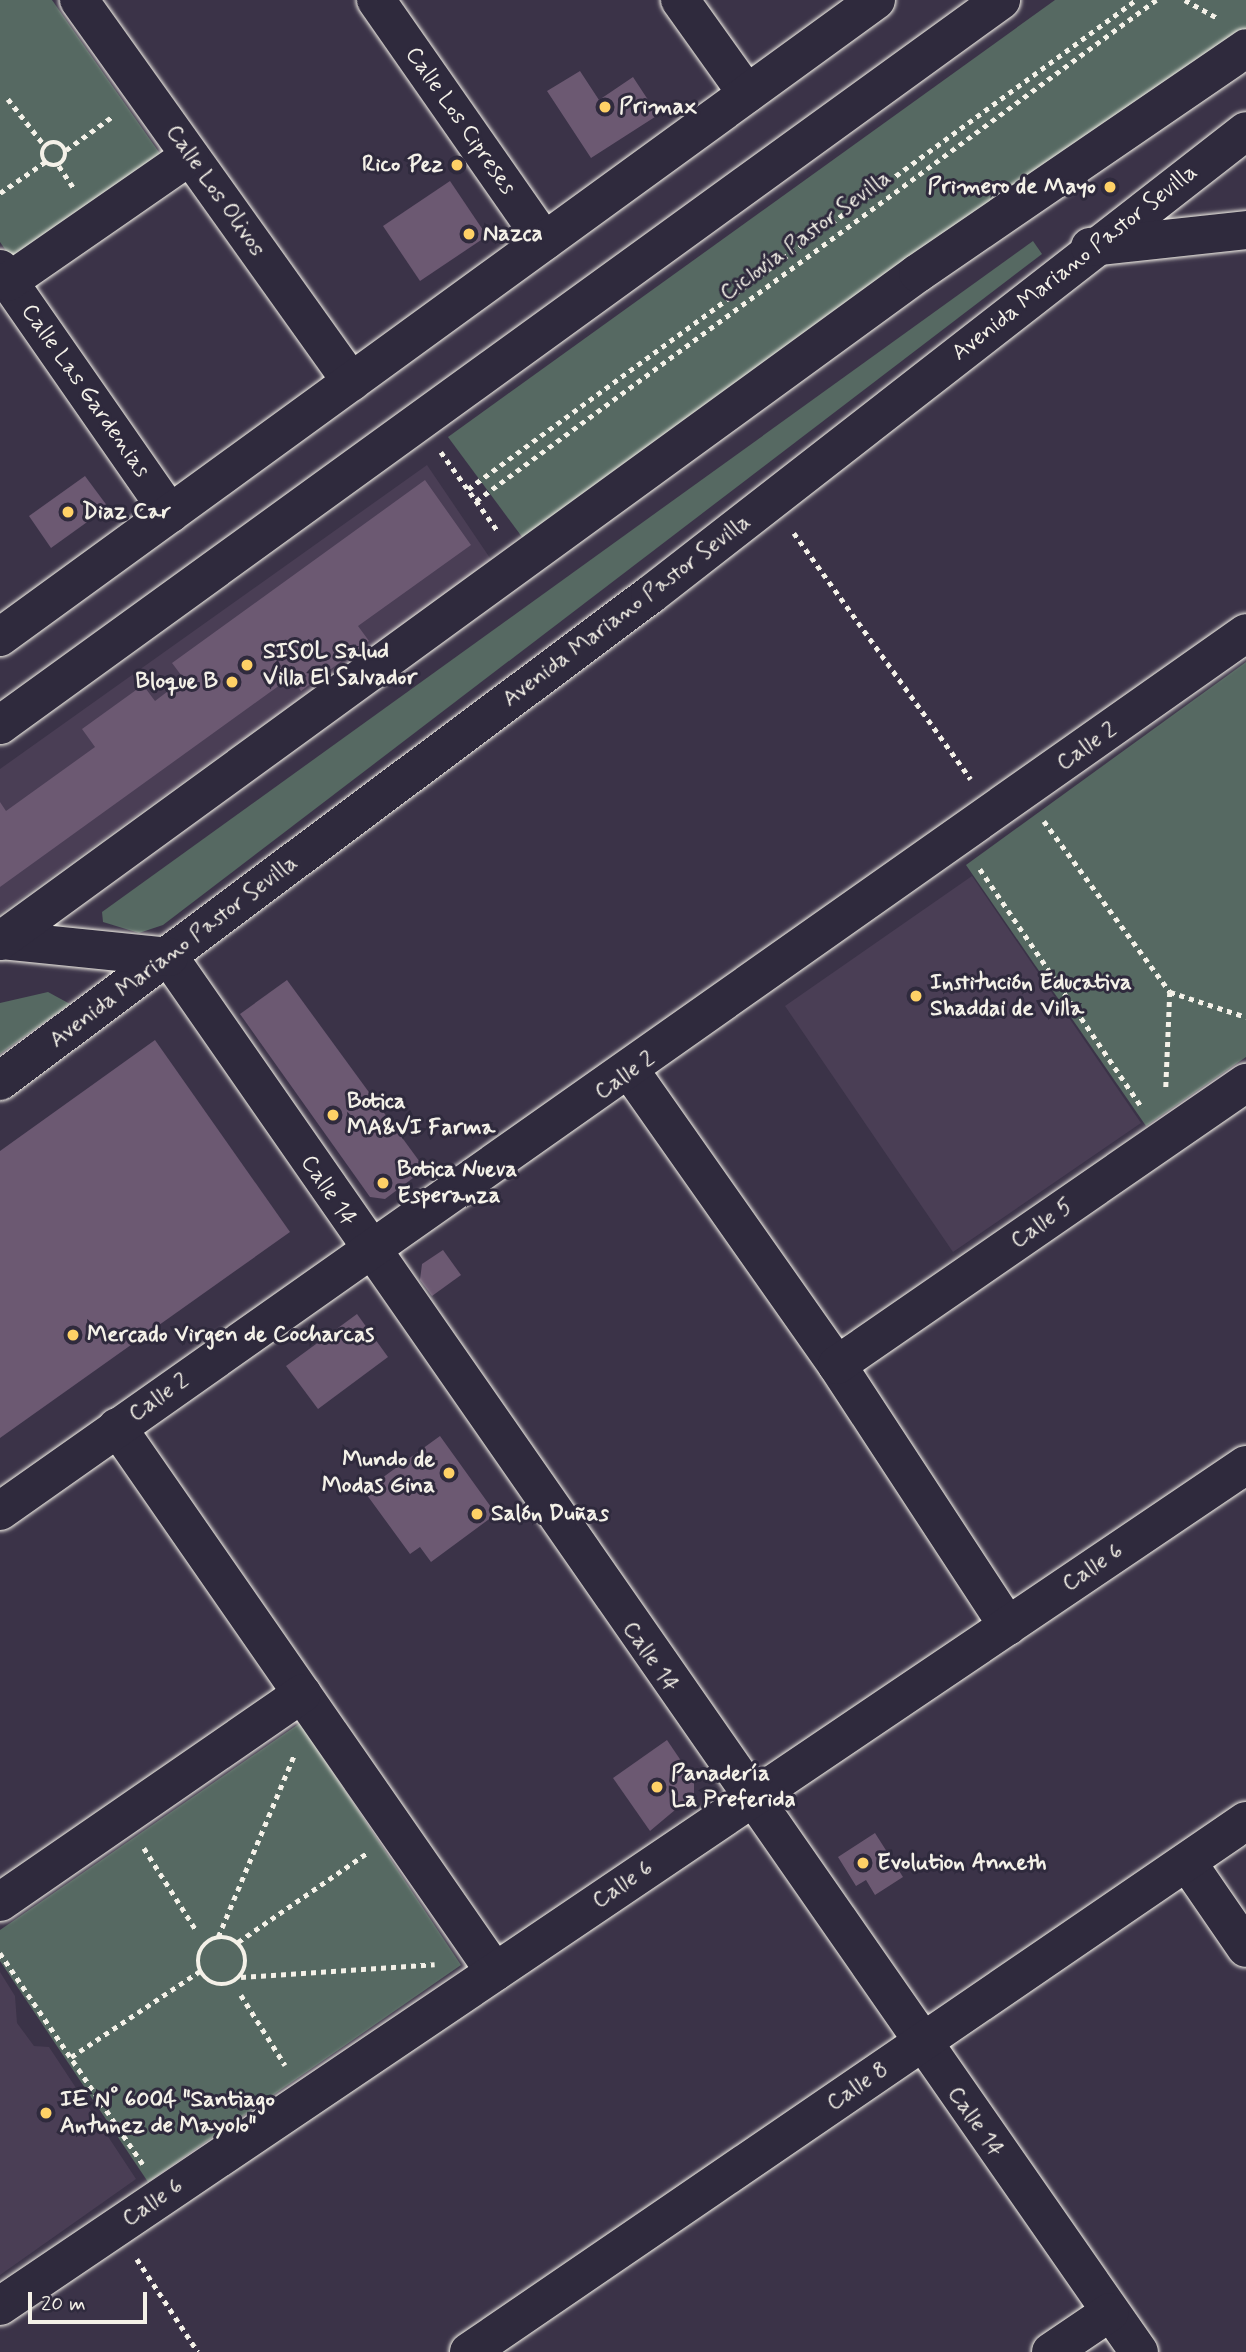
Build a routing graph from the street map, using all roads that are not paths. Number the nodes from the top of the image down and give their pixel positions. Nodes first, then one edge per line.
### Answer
1 (79, 0) edge
2 (376, 0) edge
3 (680, 0) edge
4 (876, 0) edge
5 (1001, 0) edge
6 (1236, 33) edge
7 (747, 94) junction
8 (1246, 131) edge
9 (190, 156) junction
10 (1246, 230) edge
11 (544, 242) junction
12 (1090, 247) junction
13 (4, 276) edge
14 (351, 382) junction
15 (170, 514) junction
16 (1246, 633) edge
17 (0, 637) edge
18 (0, 725) edge
19 (1, 941) edge
20 (169, 957) junction
21 (631, 1072) junction
22 (0, 1081) edge
23 (1246, 1083) edge
24 (369, 1251) junction
25 (837, 1365) junction
26 (117, 1427) junction
27 (1246, 1465) edge
28 (0, 1511) edge
29 (1008, 1626) junction
30 (302, 1694) junction
31 (749, 1800) junction
32 (1246, 1821) edge
33 (1187, 1861) junction
34 (0, 1902) edge
35 (1246, 1948) edge
36 (495, 1972) junction
37 (920, 2044) junction
38 (0, 2306) edge
39 (1110, 2312) junction
40 (469, 2352) edge
41 (1051, 2352) edge
42 (1139, 2352) edge

1 - 9 street, Calle Los Olivos
2 - 11 street, Calle Los Cipreses
3 - 7 street
4 - 7 street
5 - 18 street
6 - 19 street
7 - 11 street
8 - 12 street, Avenida Mariano Pastor Sevilla
9 - 13 street
9 - 14 street, Calle Los Olivos
10 - 12 street
11 - 14 street
12 - 20 street, Avenida Mariano Pastor Sevilla
13 - 15 street, Calle Las Gardenias
14 - 15 street
15 - 17 street
16 - 21 street, Calle 2
19 - 20 street
20 - 22 street, Avenida Mariano Pastor Sevilla
20 - 24 street, Calle 14
21 - 24 street, Calle 2
21 - 25 street
23 - 25 street, Calle 5
24 - 26 street, Calle 2
24 - 31 street, Calle 14
25 - 29 street
26 - 28 street, Calle 2
26 - 30 street
27 - 29 street, Calle 6
29 - 31 street, Calle 6
30 - 34 street
30 - 36 street
31 - 36 street, Calle 6
31 - 37 street, Calle 14
32 - 33 street, Calle 8
33 - 35 street
33 - 37 street, Calle 8
36 - 38 street, Calle 6
37 - 39 street, Calle 14
37 - 40 street, Calle 8
39 - 41 street
39 - 42 street, Calle 14

